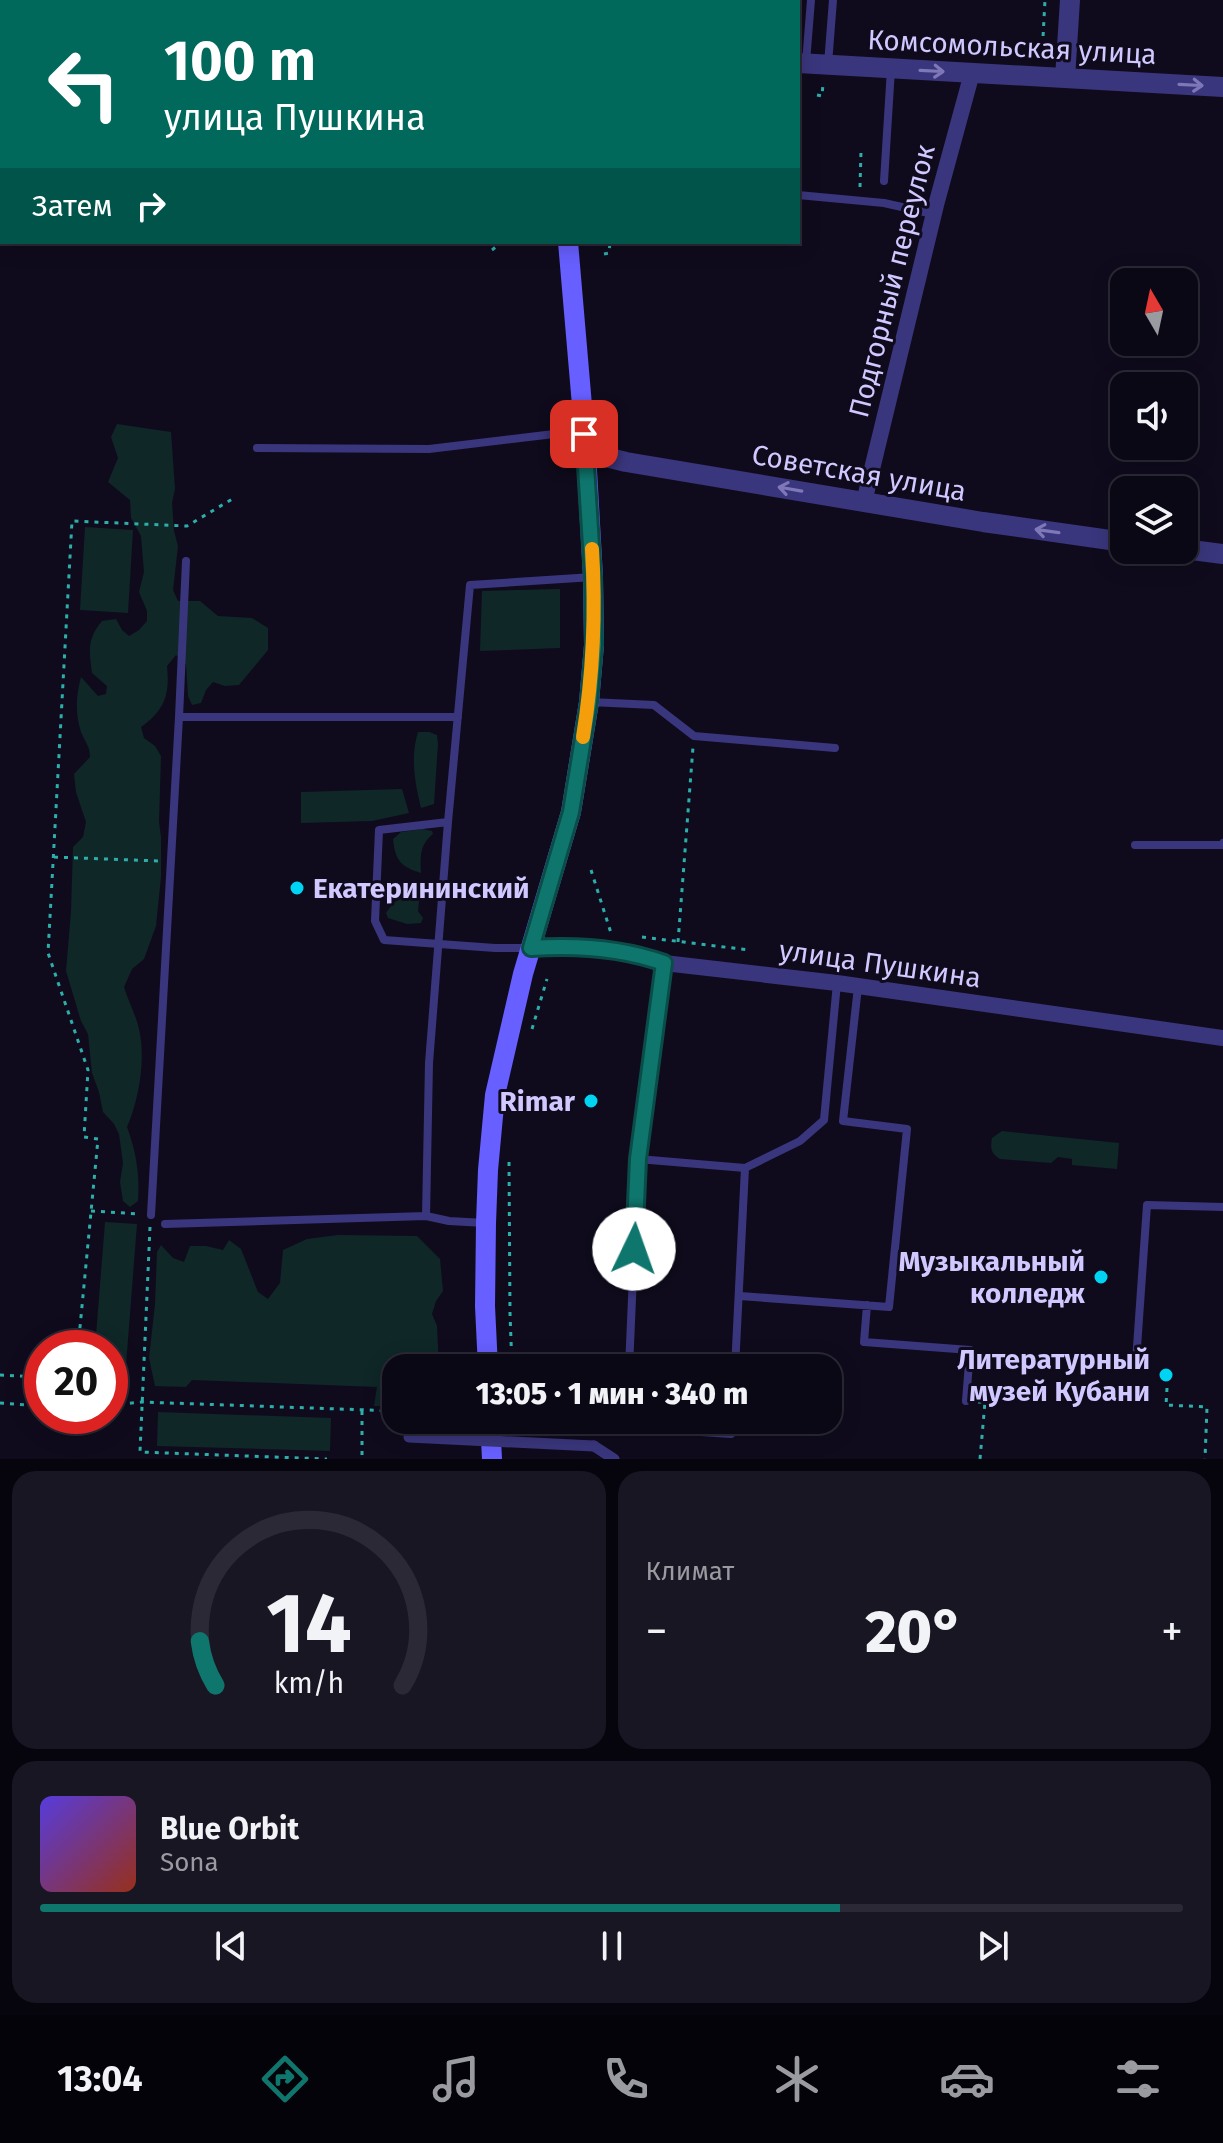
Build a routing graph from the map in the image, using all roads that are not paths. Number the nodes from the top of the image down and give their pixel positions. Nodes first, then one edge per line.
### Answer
1 (811, 0) edge
2 (833, 0) edge
3 (1070, 0) edge
4 (802, 63) edge
5 (891, 68) junction
6 (826, 73) junction
7 (972, 73) junction
8 (1065, 78) junction
9 (1223, 87) edge
10 (884, 181) dead end
11 (800, 195) edge
12 (933, 214) junction
13 (568, 244) edge
14 (257, 448) dead end
15 (586, 452) junction
16 (864, 502) junction
17 (1110, 540) edge
18 (1198, 551) edge
19 (1223, 554) edge
20 (186, 561) dead end
21 (593, 577) junction
22 (589, 702) junction
23 (179, 717) junction
24 (458, 717) junction
25 (835, 748) dead end
26 (448, 822) junction
27 (1223, 843) edge
28 (1135, 845) dead end
29 (439, 944) junction
30 (531, 948) junction
31 (664, 963) junction
32 (837, 983) junction
33 (858, 986) junction
34 (1223, 1038) edge
35 (638, 1159) junction
36 (745, 1168) junction
37 (1223, 1207) edge
38 (151, 1215) road end
39 (426, 1216) junction
40 (486, 1223) junction
41 (165, 1224) dead end
42 (740, 1296) junction
43 (867, 1305) junction
44 (487, 1354) edge
45 (630, 1354) edge
46 (736, 1354) edge
47 (1136, 1361) dead end
48 (966, 1401) road end
49 (491, 1434) edge
50 (409, 1437) dead end
51 (492, 1459) edge
52 (614, 1459) edge

1 - 4 lane
2 - 6 lane
3 - 8 street
4 - 6 street, Комсомольская улица
5 - 6 street, Комсомольская улица
5 -> 7 street, Комсомольская улица
5 - 10 lane
7 - 8 street, Комсомольская улица
7 - 12 street, Подгорный переулок
8 -> 9 street, Комсомольская улица
11 - 12 lane
12 - 16 street, Подгорный переулок
13 - 15 main road
14 - 15 lane
16 -> 15 street, Советская улица
15 - 21 main road
17 -> 16 street, Советская улица
18 - 19 street
20 - 23 lane
21 - 22 main road
21 - 24 lane
22 - 25 lane
22 - 30 main road
23 - 24 lane
23 - 38 lane
24 - 26 lane
26 - 29 lane
26 - 29 lane
27 - 28 lane
29 - 30 lane
29 - 39 lane
30 - 31 street, улица Пушкина
30 - 40 main road
31 - 32 street, улица Пушкина
31 - 35 lane
32 - 33 street, улица Пушкина
32 - 36 lane
33 - 34 street, улица Пушкина
33 - 43 lane
35 - 36 lane
35 - 45 lane
36 - 42 lane
37 - 47 lane
39 - 40 lane
39 - 41 lane
40 - 44 main road
42 - 43 lane
42 - 46 lane
43 - 48 lane
49 - 51 main road
50 - 52 street, bridge

